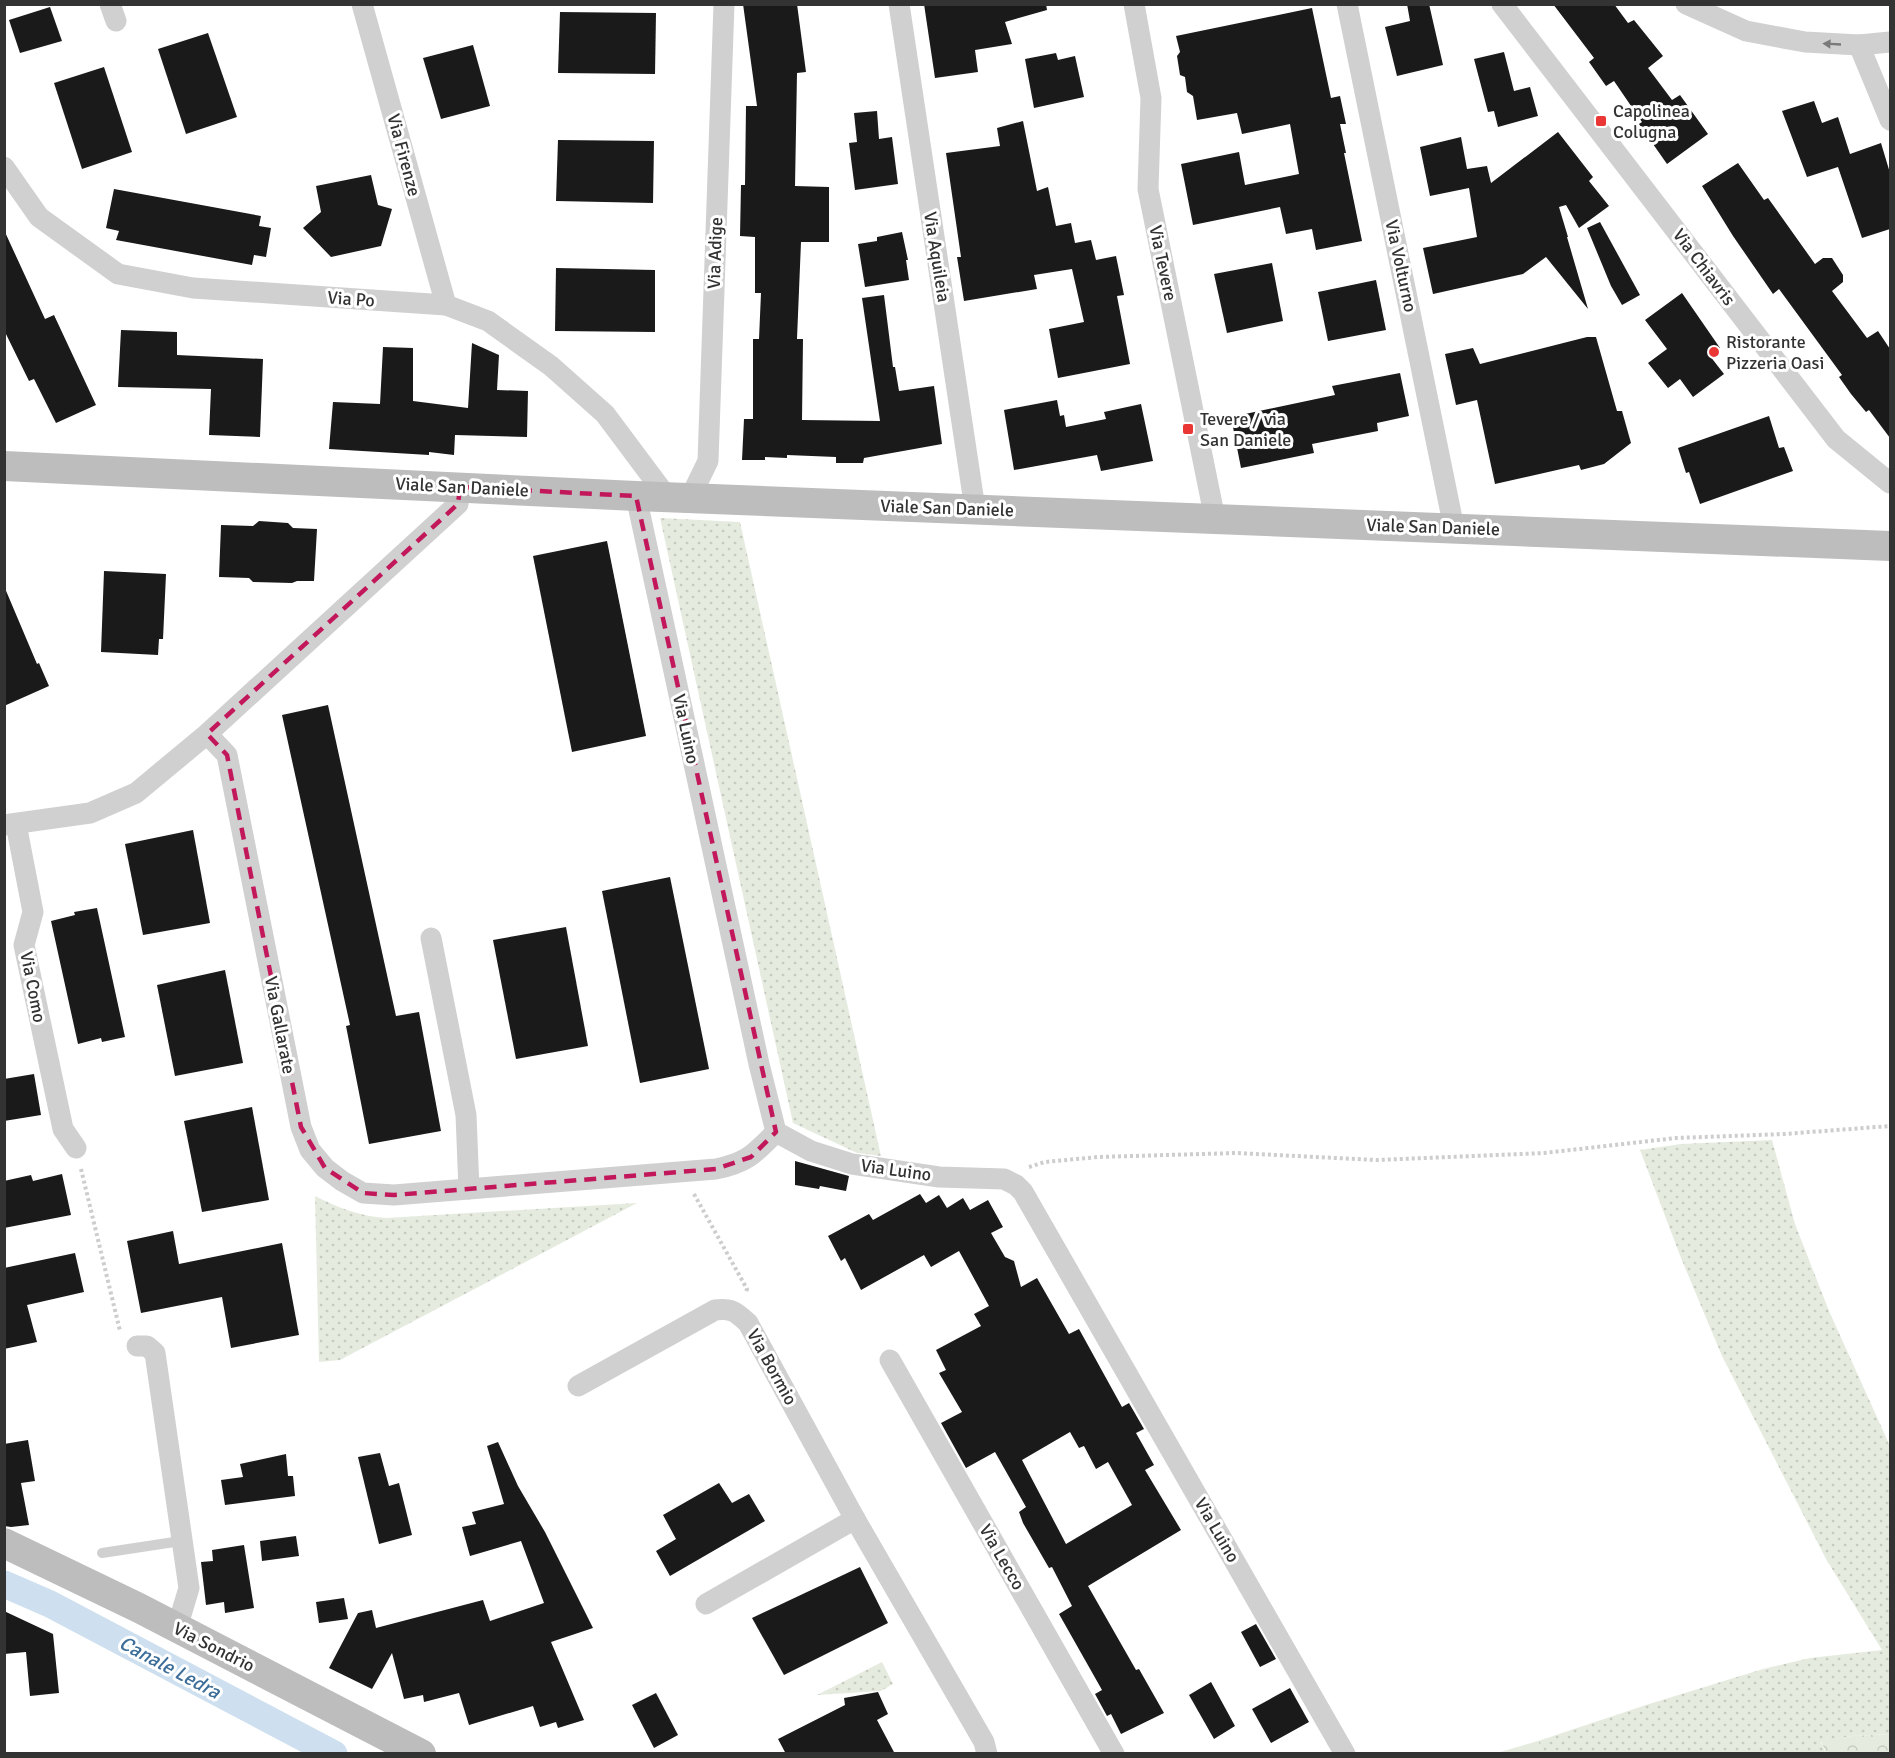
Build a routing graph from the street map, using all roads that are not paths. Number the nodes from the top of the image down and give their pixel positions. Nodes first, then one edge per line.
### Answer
1 (363, 4) edge
2 (724, 4) edge
3 (899, 4) edge
4 (1134, 4) edge
5 (1347, 4) edge
6 (1502, 4) edge
7 (1686, 4) edge
8 (1890, 42) edge
9 (1859, 45) junction
10 (1890, 120) edge
11 (4, 167) edge
12 (446, 305) junction
13 (4, 466) edge
14 (1890, 483) edge
15 (460, 487) junction
16 (636, 495) junction
17 (678, 497) junction
18 (975, 509) junction
19 (1215, 519) junction
20 (1454, 528) junction
21 (1890, 546) edge
22 (207, 734) junction
23 (10, 824) edge
24 (431, 938) dead end
25 (776, 1132) junction
26 (76, 1148) road end
27 (469, 1188) junction
28 (137, 1346) road end
29 (890, 1360) dead end
30 (578, 1386) dead end
31 (855, 1519) junction
32 (181, 1540) junction
33 (4, 1543) edge
34 (102, 1553) dead end
35 (706, 1604) dead end
36 (177, 1629) junction
37 (422, 1754) edge
38 (987, 1754) edge
39 (1113, 1754) edge
40 (1345, 1754) edge

1 - 12 street, Via Firenze
2 - 17 street, Via Adige
3 - 18 street, Via Aquileia
4 - 19 street, Via Tevere
5 - 20 street, Via Volturno
6 - 14 street, Via Chiavris
9 -> 7 street
8 - 9 street
9 - 10 street
11 - 12 street, Via Po
12 - 17 street, Via Po
13 - 15 street, Viale San Daniele
15 - 16 street, Viale San Daniele
15 - 22 street
16 - 17 street, Viale San Daniele
16 - 25 street, Via Luino
17 - 18 street, Viale San Daniele
18 - 19 street, Viale San Daniele
19 - 20 street, Viale San Daniele
20 - 21 street, Viale San Daniele
22 - 23 street
22 - 27 street, Via Gallarate
23 - 26 street, Via Como
24 - 27 street
25 - 27 street, Via Gallarate
25 - 40 street, Via Luino
28 - 32 street
29 - 39 street, Via Lecco
30 - 31 street, Via Bormio
31 - 35 street
31 - 38 street, Via Bormio
32 - 34 lane
32 - 36 street
33 - 36 street, Via Sondrio
36 - 37 street, Via Sondrio

